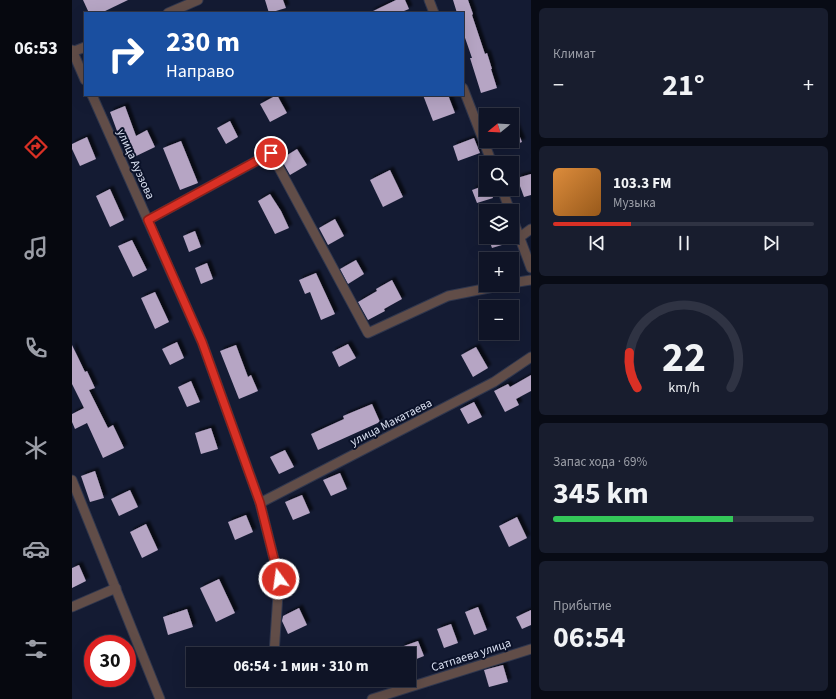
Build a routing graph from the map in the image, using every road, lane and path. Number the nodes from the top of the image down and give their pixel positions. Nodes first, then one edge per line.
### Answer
1 (198, 0) edge
2 (429, 0) edge
3 (170, 12) edge
4 (434, 12) edge
5 (84, 47) edge
6 (72, 51) edge
7 (84, 78) edge
8 (464, 91) edge
9 (92, 96) edge
10 (489, 156) edge
11 (148, 220) junction
12 (531, 230) edge
13 (520, 237) joint
14 (531, 268) edge
15 (531, 280) edge
16 (519, 282) edge
17 (479, 290) edge
18 (531, 357) edge
19 (72, 480) edge
20 (260, 503) junction
21 (116, 588) junction
22 (72, 607) edge
23 (274, 647) edge
24 (531, 649) edge
25 (407, 688) junction
26 (160, 699) edge
27 (372, 699) edge
28 (406, 699) edge

1 - 3 street
2 - 4 street
5 - 6 street
6 - 7 street
8 - 10 street
9 - 11 street, улица Ауэзова
11 - 17 street
11 - 20 street, улица Ауэзова
12 - 13 street
13 - 14 street
15 - 16 street
18 - 20 street, улица Макатаева
19 - 21 street
20 - 23 street, улица Ауэзова
21 - 22 street
21 - 26 street
24 - 25 street, Сатпаева улица
25 - 27 street, Сатпаева улица
25 - 28 street

